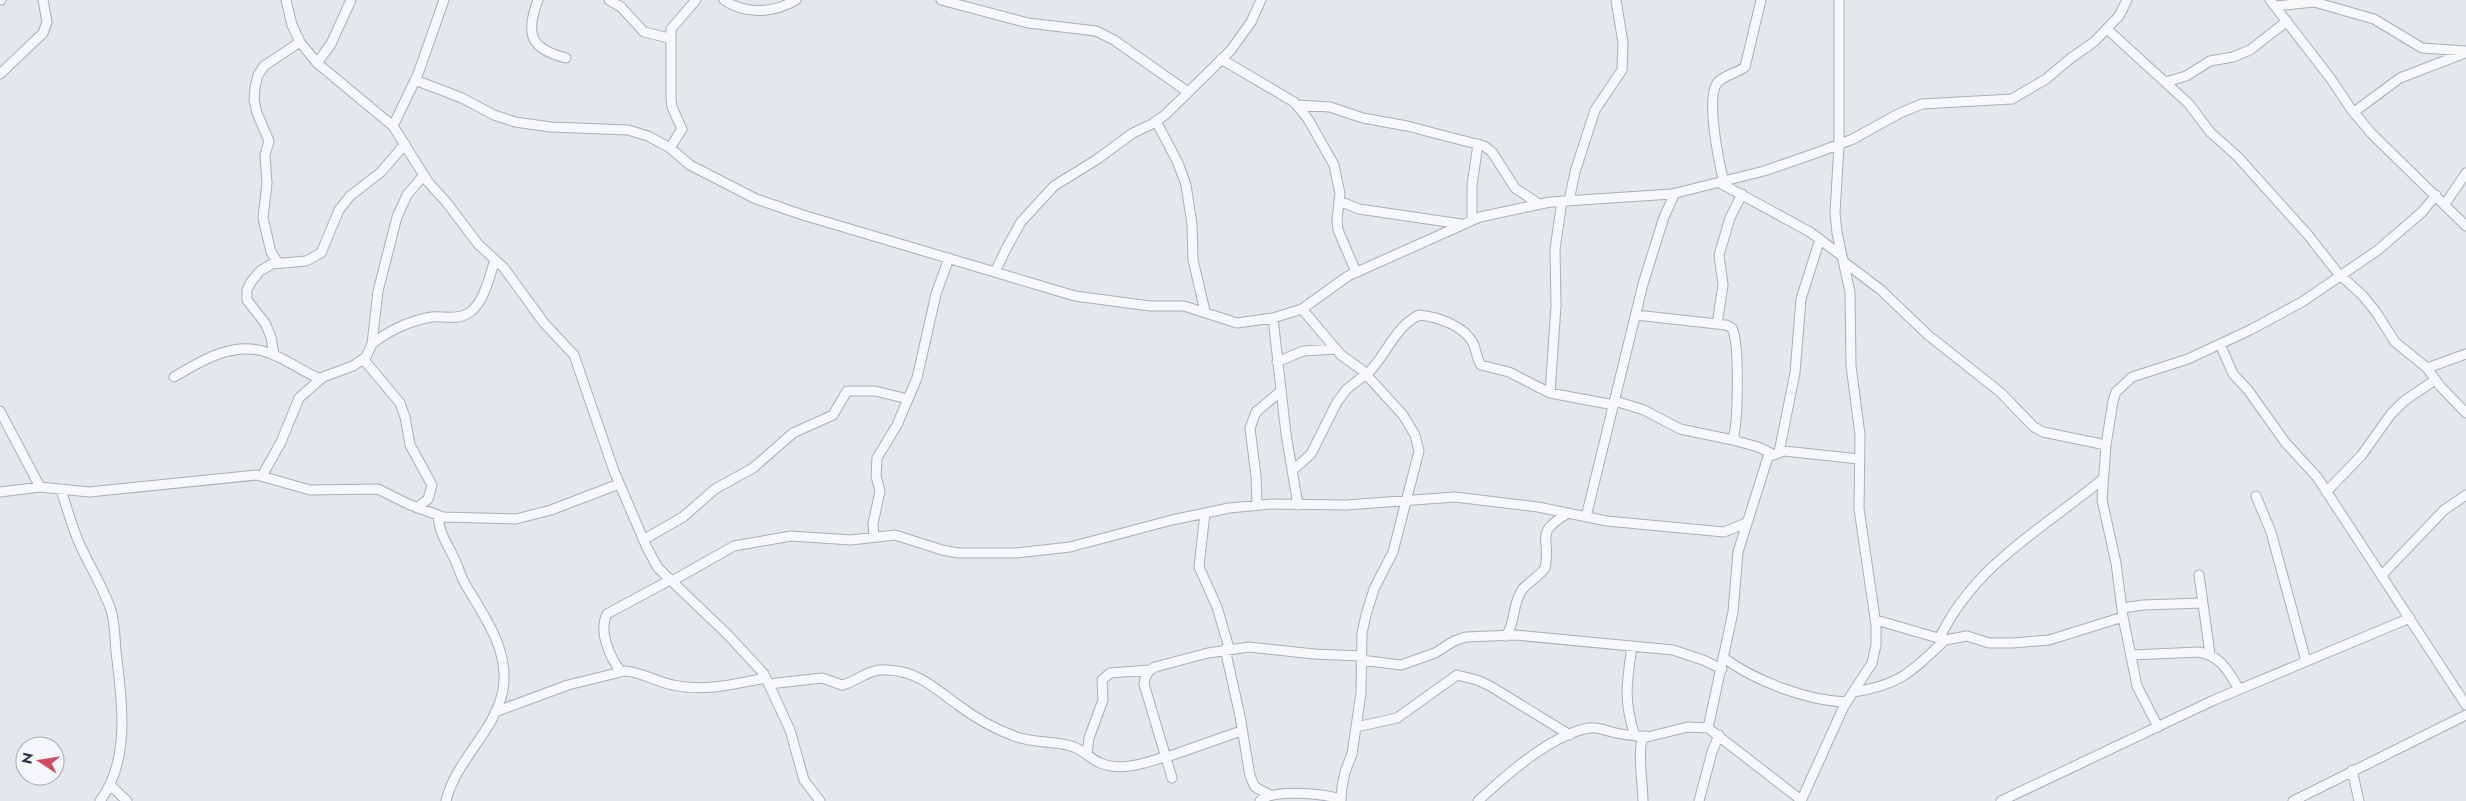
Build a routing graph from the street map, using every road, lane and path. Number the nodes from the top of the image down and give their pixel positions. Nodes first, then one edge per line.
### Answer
1 (43, 0) edge
2 (286, 0) edge
3 (351, 0) edge
4 (444, 0) edge
5 (538, 0) edge
6 (610, 0) edge
7 (696, 0) edge
8 (724, 0) edge
9 (796, 0) edge
10 (941, 0) edge
11 (1261, 0) edge
12 (1616, 0) edge
13 (1761, 0) edge
14 (1839, 0) edge
15 (2126, 0) edge
16 (2273, 3) edge
17 (2287, 21) junction
18 (2107, 29) junction
19 (669, 38) junction
20 (300, 42) junction
21 (2466, 52) edge
22 (566, 58) dead end
23 (1221, 59) junction
24 (317, 63) junction
25 (0, 74) edge
26 (415, 80) junction
27 (2166, 82) junction
28 (1188, 92) junction
29 (1297, 105) junction
30 (2354, 112) junction
31 (1156, 122) junction
32 (393, 126) junction
33 (405, 144) junction
34 (1478, 144) junction
35 (1839, 145) junction
36 (670, 148) junction
37 (2466, 173) edge
38 (424, 175) junction
39 (1722, 182) junction
40 (1675, 193) junction
41 (1742, 194) junction
42 (2436, 195) junction
43 (1339, 201) junction
44 (1566, 201) junction
45 (1539, 204) junction
46 (2445, 204) junction
47 (1472, 220) junction
48 (1461, 224) junction
49 (2466, 226) edge
50 (1820, 239) junction
51 (949, 258) junction
52 (1843, 259) junction
53 (495, 260) junction
54 (278, 263) junction
55 (996, 270) junction
56 (1356, 272) junction
57 (2342, 276) junction
58 (1302, 309) junction
59 (1205, 311) junction
60 (1636, 315) junction
61 (1273, 318) junction
62 (1717, 324) junction
63 (372, 344) junction
64 (2220, 344) junction
65 (1336, 349) junction
66 (2466, 354) edge
67 (274, 355) junction
68 (364, 360) junction
69 (1277, 362) junction
70 (2427, 368) junction
71 (1366, 374) junction
72 (174, 377) dead end
73 (321, 378) junction
74 (2435, 380) junction
75 (1281, 391) junction
76 (1550, 394) junction
77 (908, 399) junction
78 (1614, 403) junction
79 (0, 412) edge
80 (2466, 413) edge
81 (1733, 440) junction
82 (2106, 445) junction
83 (1776, 453) junction
84 (1860, 459) junction
85 (1292, 471) junction
86 (262, 476) junction
87 (2103, 479) junction
88 (619, 484) junction
89 (40, 487) junction
90 (61, 490) junction
91 (0, 492) edge
92 (2326, 492) junction
93 (2466, 495) edge
94 (2256, 496) dead end
95 (1407, 500) junction
96 (1257, 505) junction
97 (1298, 505) junction
98 (418, 508) junction
99 (1205, 513) junction
100 (1568, 513) junction
101 (438, 516) junction
102 (1586, 517) junction
103 (1746, 523) junction
104 (874, 536) junction
105 (643, 540) junction
106 (2199, 575) dead end
107 (2382, 575) junction
108 (671, 581) junction
109 (2202, 603) junction
110 (2123, 613) junction
111 (2410, 618) junction
112 (1876, 620) junction
113 (1506, 636) junction
114 (1942, 640) junction
115 (1632, 646) junction
116 (1227, 649) junction
117 (2210, 654) junction
118 (2132, 655) junction
119 (1361, 658) junction
120 (1724, 658) junction
121 (2306, 661) junction
122 (1722, 669) junction
123 (1150, 670) junction
124 (621, 672) junction
125 (767, 681) junction
126 (2239, 689) junction
127 (1854, 692) junction
128 (1847, 702) junction
129 (2466, 705) edge
130 (495, 712) junction
131 (2466, 715) edge
132 (1356, 727) junction
133 (2158, 727) junction
134 (1708, 728) junction
135 (1241, 731) junction
136 (1570, 735) junction
137 (1719, 735) junction
138 (1635, 736) junction
139 (1646, 736) junction
140 (1087, 754) junction
141 (1167, 757) junction
142 (2352, 770) junction
143 (1172, 778) dead end
144 (110, 784) junction
145 (1270, 795) junction
146 (1341, 800) edge
147 (100, 801) edge
148 (127, 801) edge
149 (446, 801) edge
150 (820, 801) edge
151 (1260, 801) edge
152 (1478, 801) edge
153 (1643, 801) edge
154 (1699, 801) edge
155 (1801, 801) edge
156 (2001, 801) edge
157 (2293, 801) edge
158 (2359, 801) edge

1 - 25 street
2 - 20 street
3 - 24 street
4 - 26 street
5 - 22 street
6 - 19 street
7 - 19 street
8 - 9 street
10 - 28 street
11 - 23 street
12 - 44 street
13 - 39 street
14 - 35 street
15 - 18 street
16 - 17 street
16 - 21 street
17 - 27 street
17 - 30 street
18 - 27 street
18 - 35 street
19 - 36 street
20 - 24 street
20 - 54 street
21 - 30 street
23 - 28 street
23 - 29 street
24 - 32 street
26 - 32 street
26 - 36 street
27 - 57 street
28 - 31 street
29 - 34 street
29 - 43 street
30 - 42 street
31 - 55 street
31 - 59 street
32 - 33 street
33 - 38 street
33 - 54 street
34 - 45 street
34 - 47 street
35 - 39 street
35 - 52 street
36 - 51 street
37 - 46 street
38 - 53 street
38 - 63 street
39 - 40 street
39 - 41 street
40 - 44 street
40 - 60 street
41 - 50 street
41 - 62 street
42 - 46 street
42 - 57 street
43 - 48 street
43 - 56 street
44 - 45 street
44 - 76 street
45 - 47 street
46 - 49 street
47 - 48 street
48 - 56 street
50 - 52 street
50 - 83 street
51 - 55 street
51 - 77 street
52 - 82 street
52 - 84 street
53 - 63 street
53 - 88 street
54 - 67 street
55 - 59 street
56 - 58 street
57 - 64 street
57 - 70 street
58 - 61 street
58 - 65 street
59 - 61 street
60 - 62 street
60 - 78 street
61 - 69 street
62 - 81 street
63 - 68 street
64 - 82 street
64 - 92 street
65 - 69 street
65 - 71 street
66 - 70 street
67 - 72 street
67 - 73 street
68 - 73 street
68 - 98 street
69 - 75 street
70 - 74 street
71 - 76 street
71 - 85 street
71 - 95 street
73 - 86 street
74 - 80 street
74 - 92 street
75 - 85 street
75 - 96 street
76 - 78 street
77 - 104 street
77 - 105 street
78 - 81 street
78 - 102 street
79 - 89 street
81 - 83 street
82 - 87 street
83 - 84 street
83 - 103 street
84 - 112 street
85 - 97 street
86 - 90 street
86 - 98 street
87 - 110 street
87 - 114 street
88 - 101 street
88 - 105 street
89 - 90 street
89 - 91 street
90 - 144 street
92 - 107 street
93 - 107 street
94 - 121 street
95 - 97 street
95 - 100 street
95 - 119 street
96 - 97 street
96 - 99 street
98 - 101 street
99 - 104 street
99 - 116 street
100 - 102 street
100 - 113 street
101 - 130 street
102 - 103 street
103 - 120 street
104 - 108 street
105 - 108 street
106 - 109 street
107 - 111 street
108 - 124 street
108 - 125 street
109 - 110 street
109 - 117 street
110 - 114 street
110 - 118 street
111 - 121 street
111 - 129 street
112 - 114 street
112 - 127 street
113 - 115 street
113 - 119 street
114 - 127 street
115 - 122 street
115 - 138 street
116 - 119 street
116 - 123 street
116 - 135 street
117 - 118 street
117 - 126 street
118 - 133 street
119 - 132 street
120 - 122 street
120 - 128 street
121 - 126 street
122 - 134 street
123 - 140 street
123 - 141 street
124 - 125 street
124 - 130 street
125 - 140 street
125 - 150 street
126 - 133 street
127 - 128 street
128 - 155 street
130 - 149 street
131 - 142 street
132 - 136 street
132 - 146 street
133 - 156 street
134 - 137 street
134 - 139 street
135 - 141 street
135 - 145 street
136 - 138 street
136 - 152 street
137 - 154 street
137 - 155 street
138 - 139 street
139 - 153 street
140 - 141 street
141 - 143 street
142 - 157 street
142 - 158 street
144 - 147 street
144 - 148 street
145 - 146 street
145 - 151 street

